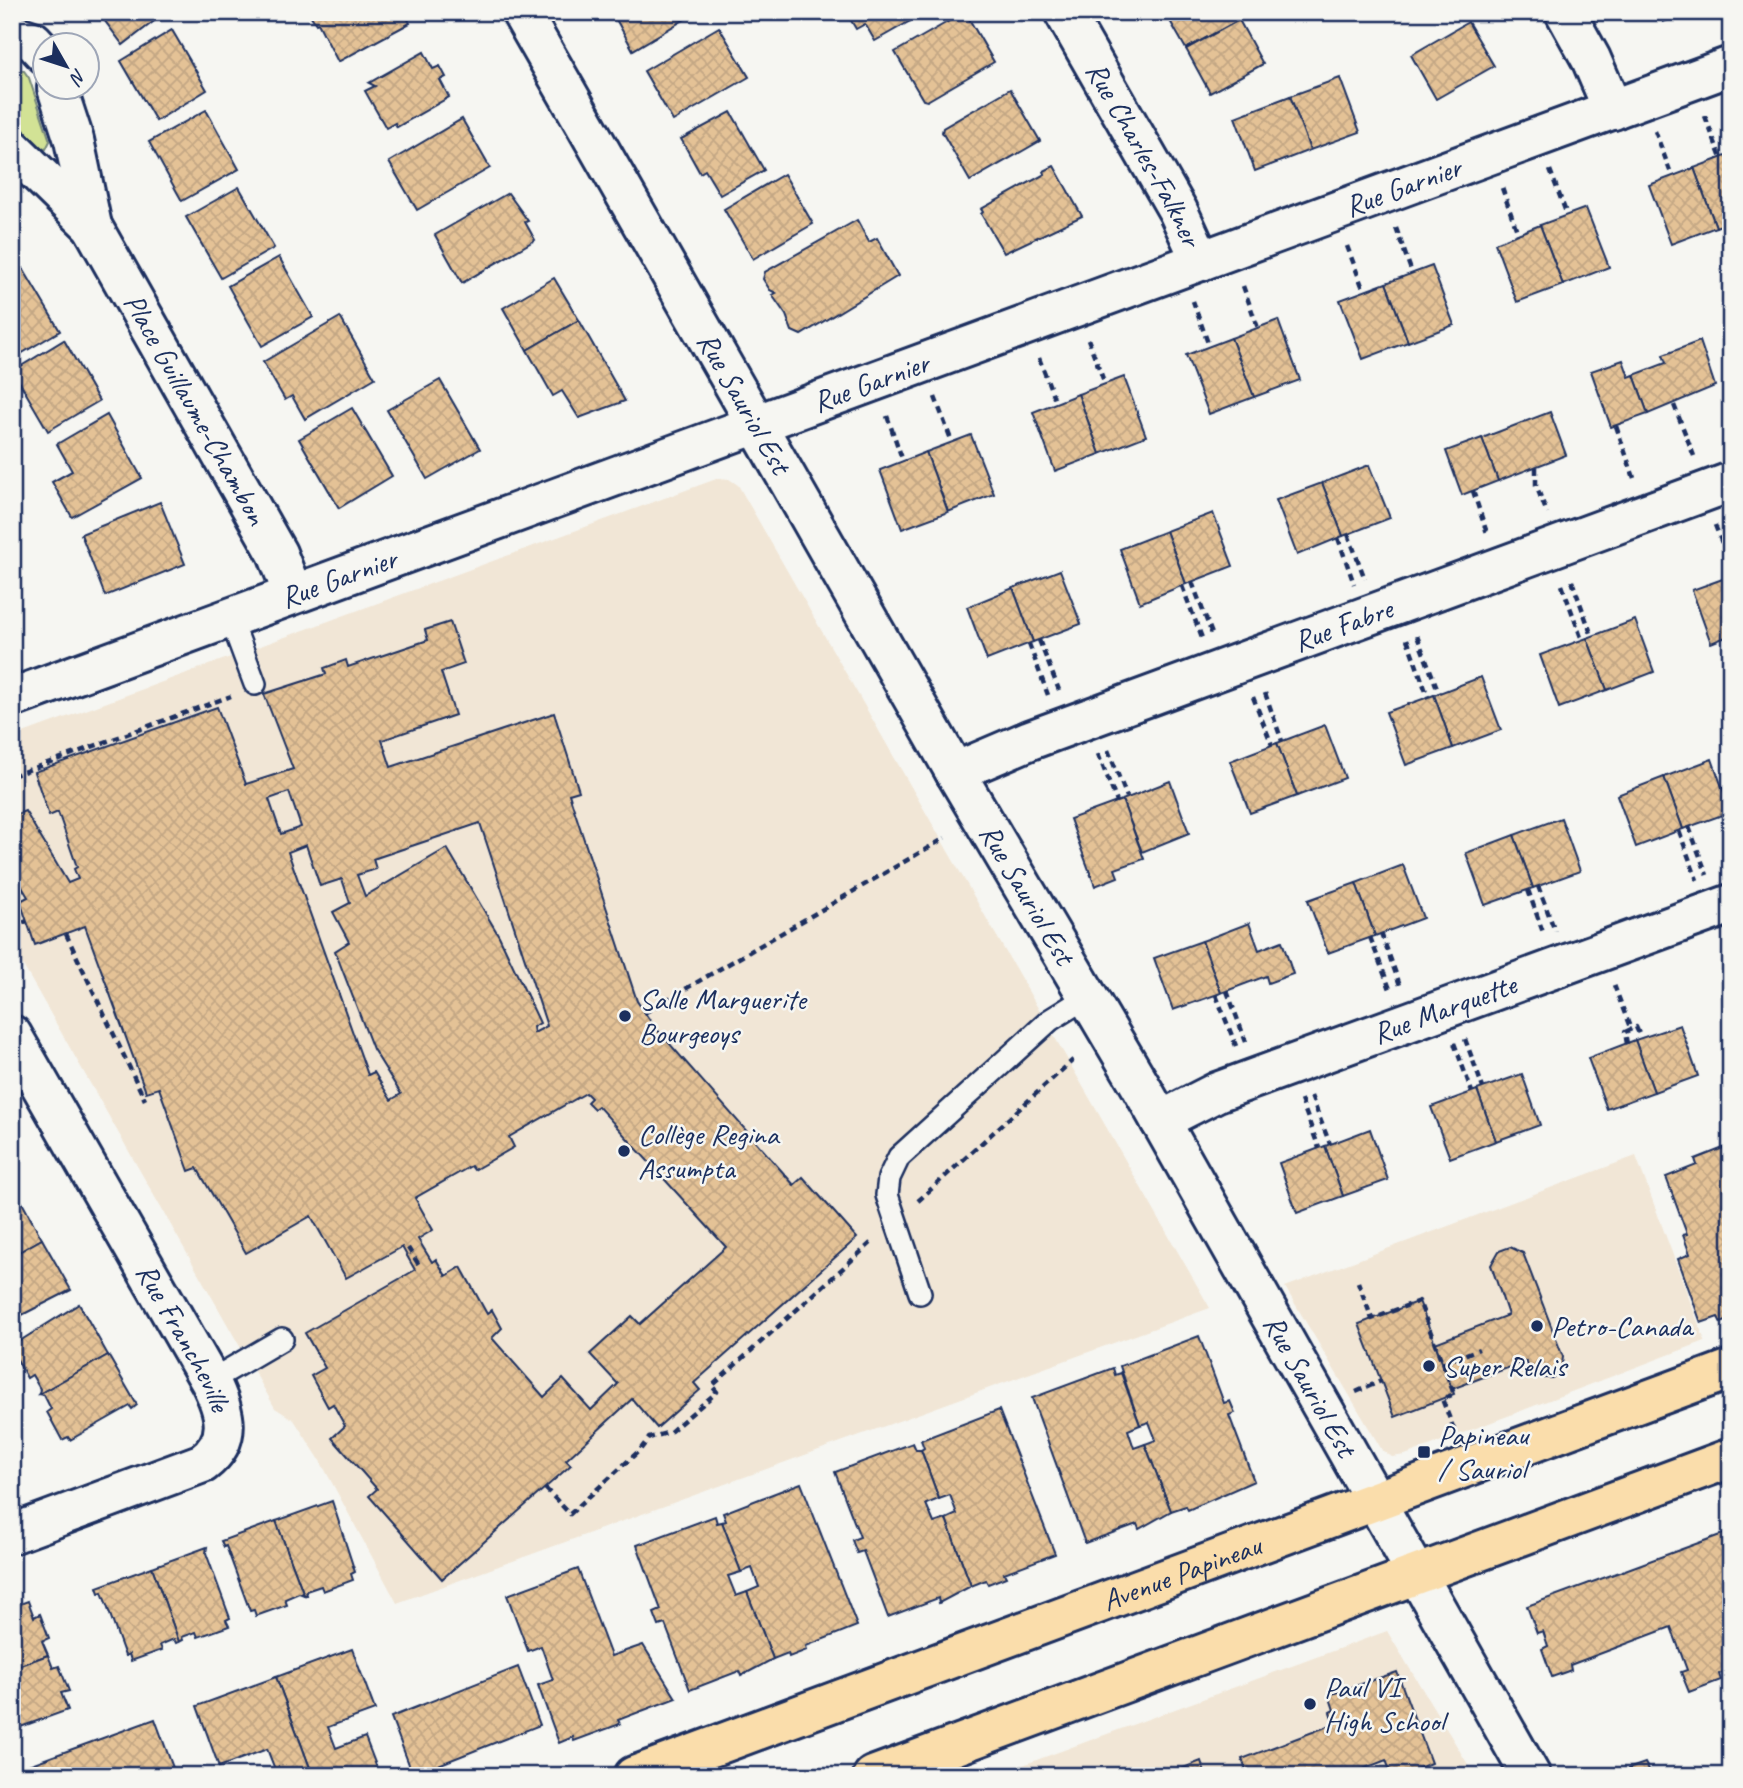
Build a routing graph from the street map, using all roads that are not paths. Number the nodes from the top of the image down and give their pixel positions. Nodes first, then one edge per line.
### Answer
1 (521, 12) edge
2 (1064, 12) edge
3 (1564, 12) edge
4 (12, 34) edge
5 (32, 41) edge
6 (1731, 66) edge
7 (62, 102) edge
8 (1613, 110) junction
9 (12, 148) edge
10 (92, 226) junction
11 (1201, 261) junction
12 (757, 426) junction
13 (1731, 482) edge
14 (293, 594) junction
15 (230, 617) junction
16 (246, 689) road end
17 (12, 698) edge
18 (955, 772) junction
19 (1719, 890) edge
20 (1087, 997) junction
21 (12, 1035) edge
22 (1160, 1121) junction
23 (920, 1293) dead end
24 (282, 1339) dead end
25 (1731, 1369) edge
26 (210, 1381) junction
27 (1731, 1458) edge
28 (1375, 1501) junction
29 (12, 1534) edge
30 (1416, 1574) junction
31 (634, 1776) edge
32 (873, 1776) edge
33 (1531, 1776) edge

1 - 12 street, Rue Sauriol Est
2 - 11 street, Rue Charles-Falkner
3 - 8 street
4 - 5 street
6 - 8 street, Rue Garnier
7 - 10 street, Place Guillaume-Chambon
8 - 11 street, Rue Garnier
9 - 10 street, Place Guillaume-Chambon
10 - 14 street, Place Guillaume-Chambon
11 - 12 street, Rue Garnier
12 - 14 street, Rue Garnier
12 - 18 street, Rue Sauriol Est
13 - 18 street, Rue Fabre
14 - 15 street, Rue Garnier
15 - 16 lane
15 - 17 street, Rue Garnier
18 - 20 street, Rue Sauriol Est
19 - 22 street, Rue Marquette
20 - 22 street, Rue Sauriol Est
20 - 23 lane
21 - 26 street, Rue Francheville
22 - 28 street, Rue Sauriol Est
24 - 26 lane
25 - 28 main road, Avenue Papineau
26 - 29 street, Rue Francheville
27 - 30 main road
28 - 30 street, Rue Sauriol Est
28 - 31 main road, Avenue Papineau
30 - 32 main road
30 - 33 street, Rue Sauriol Est

